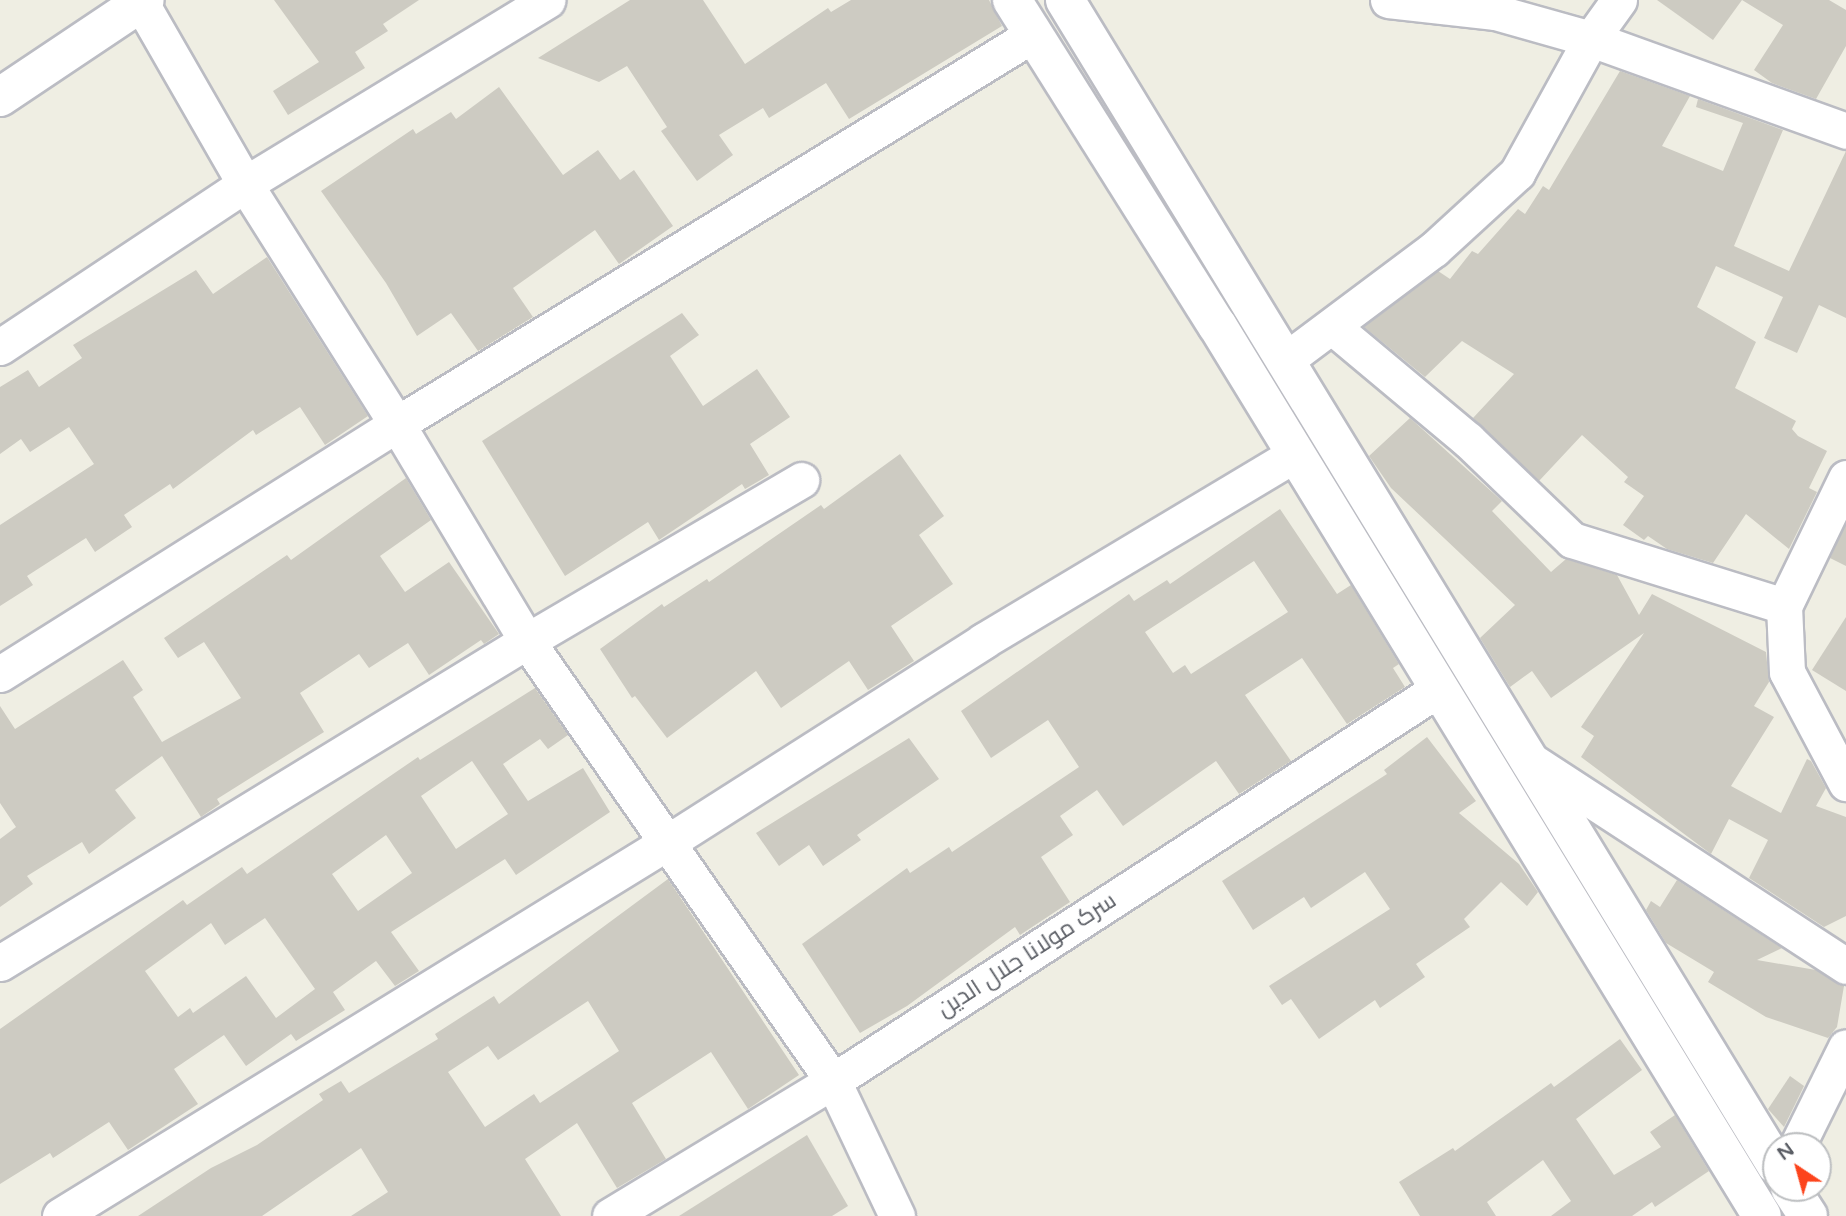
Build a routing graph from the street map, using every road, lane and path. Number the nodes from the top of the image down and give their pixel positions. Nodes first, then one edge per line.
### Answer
1 (548, 0) edge
2 (1013, 0) edge
3 (1065, 0) edge
4 (1388, 0) edge
5 (1619, 0) edge
6 (143, 1) edge
7 (1498, 6) edge
8 (1034, 34) junction
9 (1591, 39) junction
10 (0, 97) edge
11 (1846, 131) edge
12 (245, 184) junction
13 (1334, 328) junction
14 (0, 346) edge
15 (1287, 359) junction
16 (397, 424) junction
17 (1296, 454) junction
18 (1846, 478) edge
19 (801, 480) dead end
20 (1784, 606) junction
21 (527, 640) junction
22 (0, 674) edge
23 (1440, 688) junction
24 (1511, 727) junction
25 (1476, 747) junction
26 (1530, 760) junction
27 (1846, 783) edge
28 (1550, 792) junction
29 (1515, 811) junction
30 (668, 842) junction
31 (0, 963) edge
32 (1846, 966) edge
33 (1846, 1047) edge
34 (833, 1081) junction
35 (1804, 1132) edge
36 (1762, 1142) edge
37 (60, 1216) edge
38 (610, 1216) edge
39 (897, 1216) edge
40 (1762, 1216) edge

1 - 12 street
2 - 8 main road
3 - 15 main road
4 - 7 street
5 - 9 street
6 - 10 main road
6 - 12 street
7 - 9 street
8 - 16 street
8 - 17 main road
9 - 11 street
9 - 13 street
12 - 14 street
12 - 16 street
13 - 15 street
13 - 20 street
15 - 24 main road
16 - 21 street
16 - 22 street
17 - 23 main road
17 - 30 street
18 - 20 street
19 - 21 street
20 - 27 street
21 - 30 street
21 - 31 street
23 - 25 main road
23 - 34 street, سرک مولانا جلال الدین
24 - 25 main road
24 - 26 main road
25 - 29 main road
26 - 28 main road
26 - 32 street
28 - 29 main road
28 - 36 main road
29 - 40 main road
30 - 34 street
30 - 37 street
33 - 35 street
34 - 38 street, سرک مولانا جلال الدین
34 - 39 street

